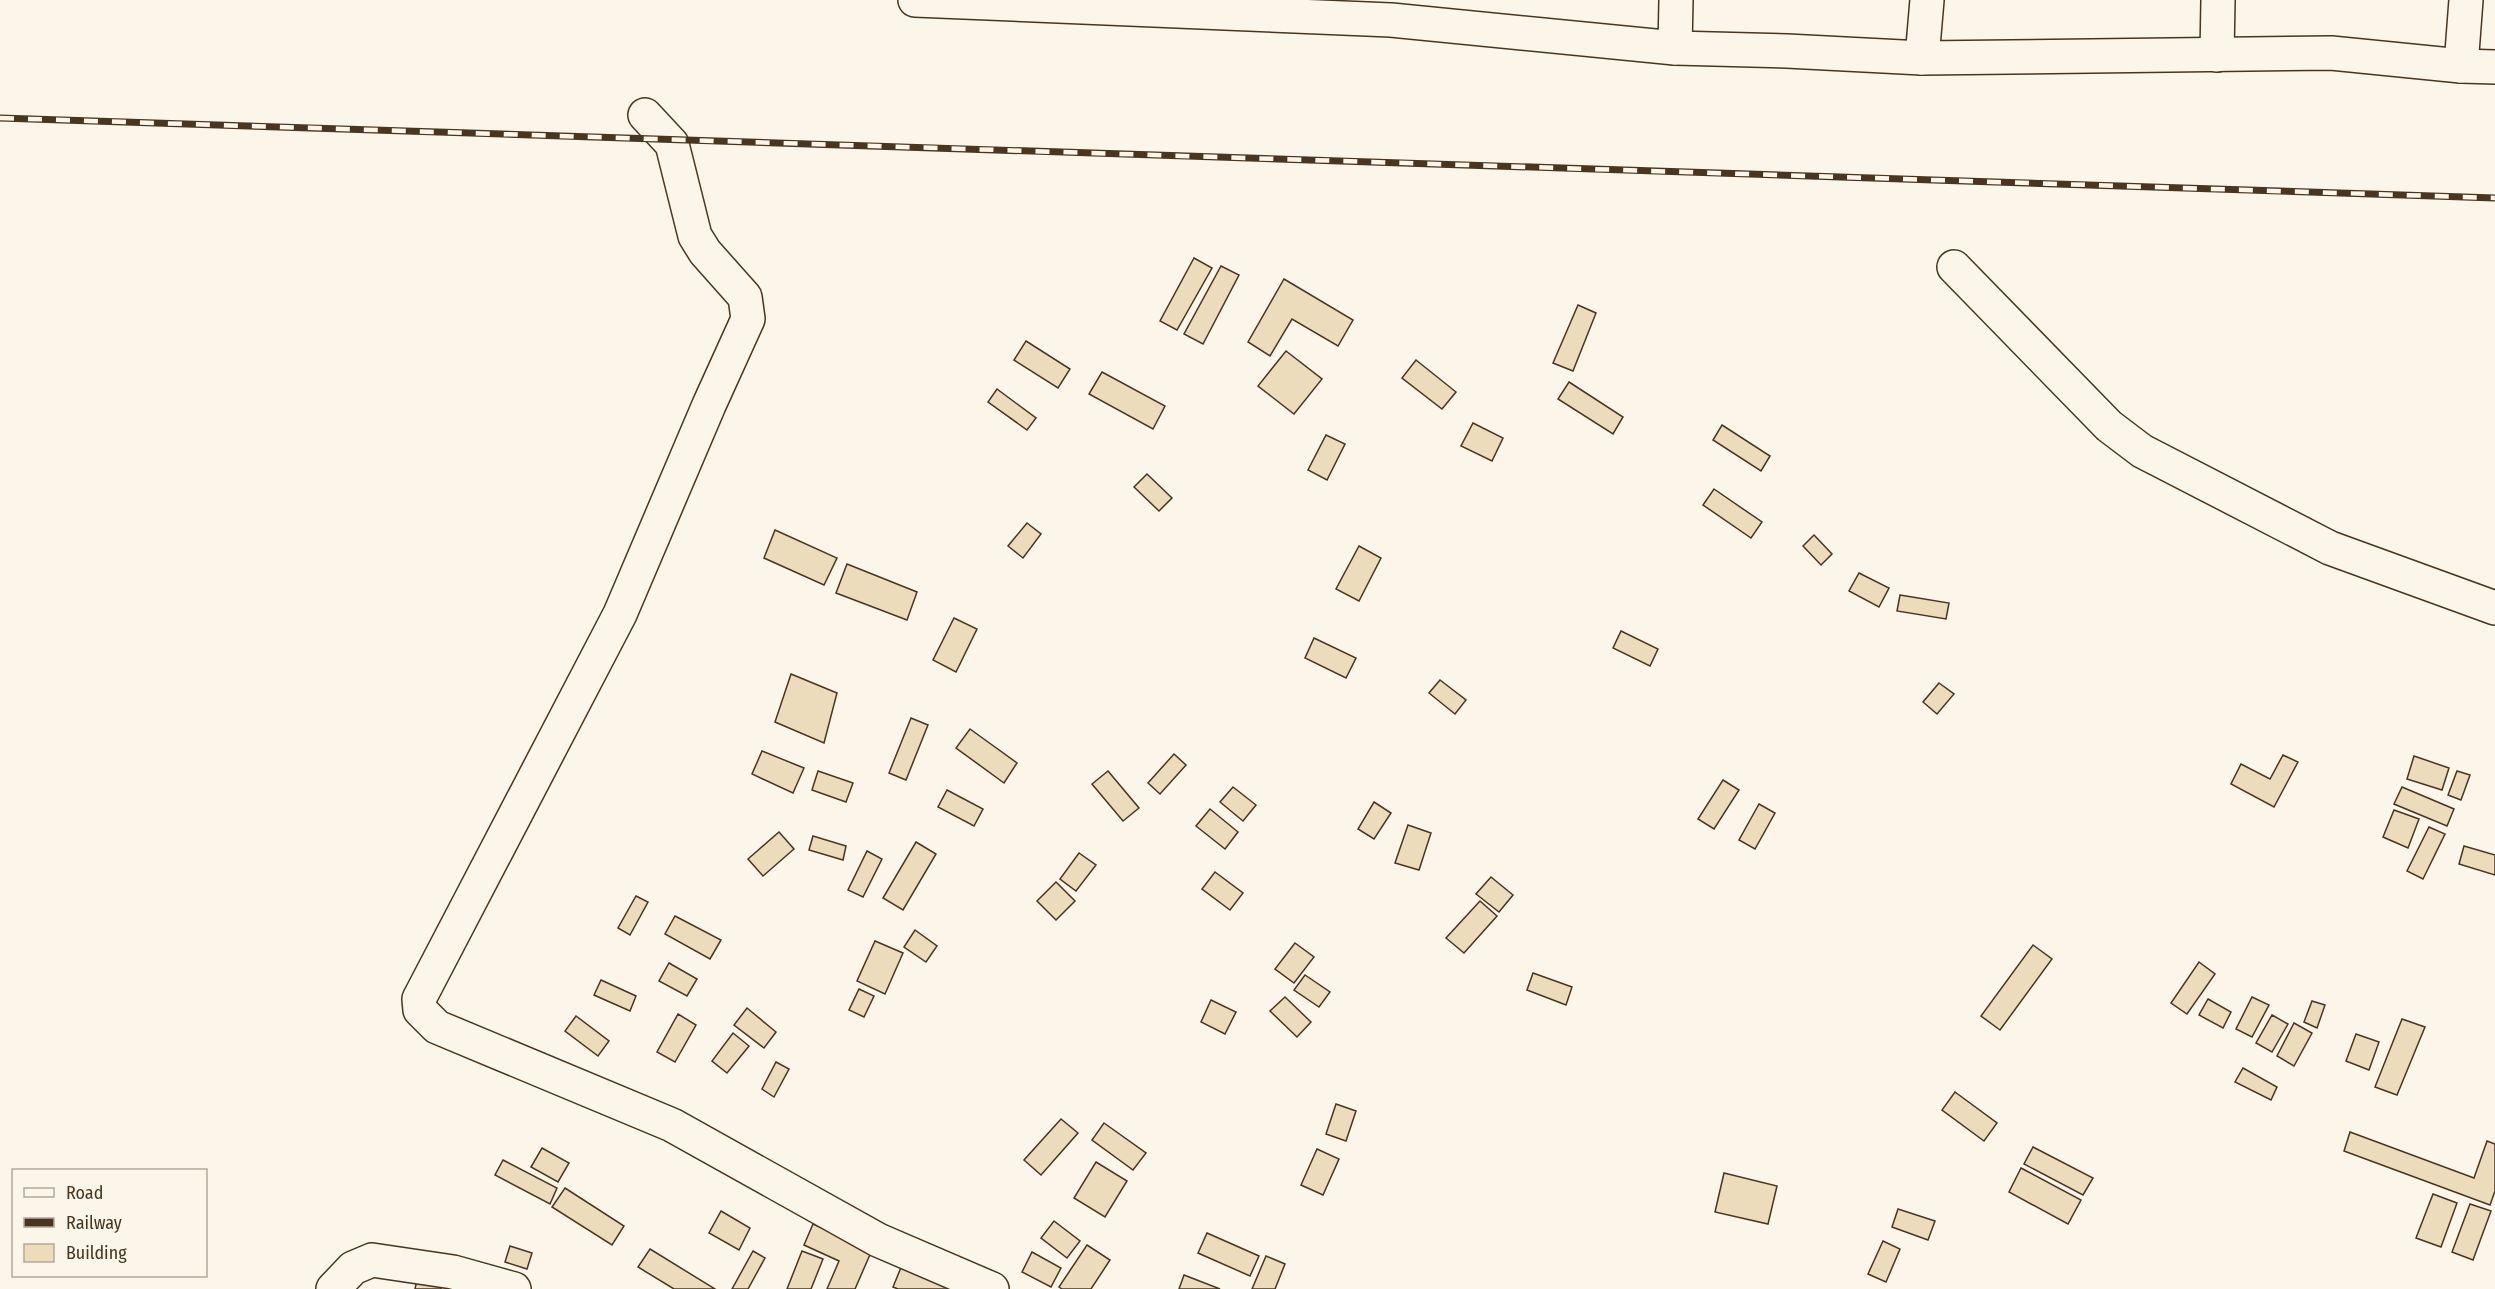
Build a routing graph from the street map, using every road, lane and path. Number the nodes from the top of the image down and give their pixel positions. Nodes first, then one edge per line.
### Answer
1 (915, 0) edge
2 (1677, 0) edge
3 (1927, 0) edge
4 (2217, 0) edge
5 (2466, 0) edge
6 (1391, 10) edge
7 (1675, 48) junction
8 (2217, 55) junction
9 (1922, 58) junction
10 (2461, 66) junction
11 (2495, 67) edge
12 (645, 116) dead end
13 (1954, 267) dead end
14 (2495, 608) edge
15 (333, 1289) edge
16 (514, 1289) edge
17 (992, 1289) edge

1 - 6 street
2 - 7 street
3 - 9 street
4 - 8 street
5 - 10 street
6 - 7 street
7 - 9 street
8 - 9 street
8 - 10 street
10 - 11 street
12 - 17 street
13 - 14 street
15 - 16 street

